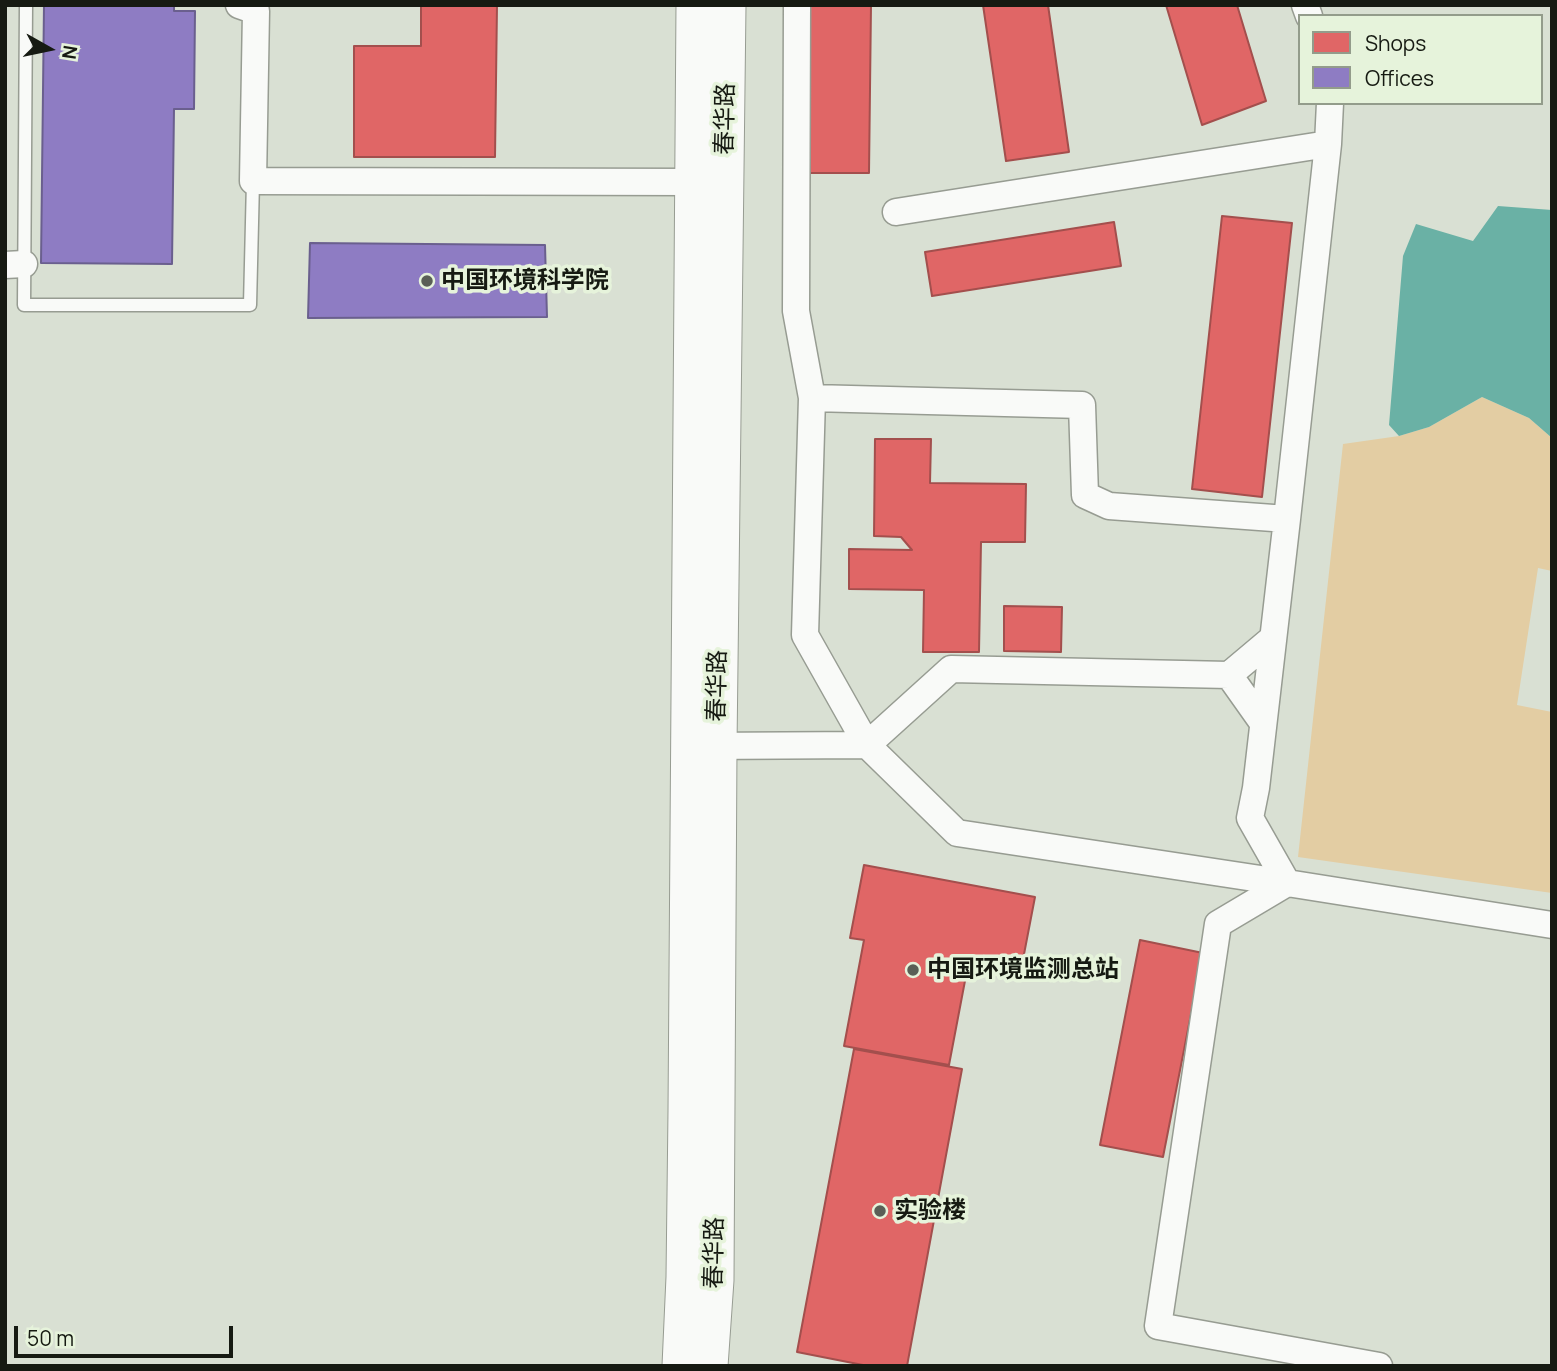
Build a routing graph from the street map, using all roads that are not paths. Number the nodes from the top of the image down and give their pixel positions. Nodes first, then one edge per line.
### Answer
1 (26, 5) edge
2 (239, 5) edge
3 (695, 5) edge
4 (727, 5) edge
5 (797, 5) edge
6 (1330, 105) edge
7 (1328, 144) junction
8 (253, 181) junction
9 (694, 182) junction
10 (896, 212) dead end
11 (15, 265) edge
12 (812, 398) junction
13 (1287, 519) junction
14 (1273, 638) junction
15 (1229, 676) junction
16 (1263, 723) junction
17 (867, 745) junction
18 (703, 746) junction
19 (1287, 883) junction
20 (1552, 925) edge
21 (681, 1366) edge
22 (709, 1366) edge
23 (1379, 1366) edge

1 - 11 lane
2 - 8 street
3 - 9 street, 春华路
4 - 18 street, 春华路
5 - 12 street
6 - 7 street
7 - 10 street
7 - 13 street
8 - 9 street
8 - 11 lane
9 - 18 street, 春华路
12 - 13 street
12 - 17 street
13 - 14 street
14 - 15 street
14 - 16 street
15 - 16 street
15 - 17 street
16 - 19 street
17 - 18 street
17 - 19 street
18 - 21 street, 春华路
18 - 22 street, 春华路
19 - 20 street
19 - 23 street

